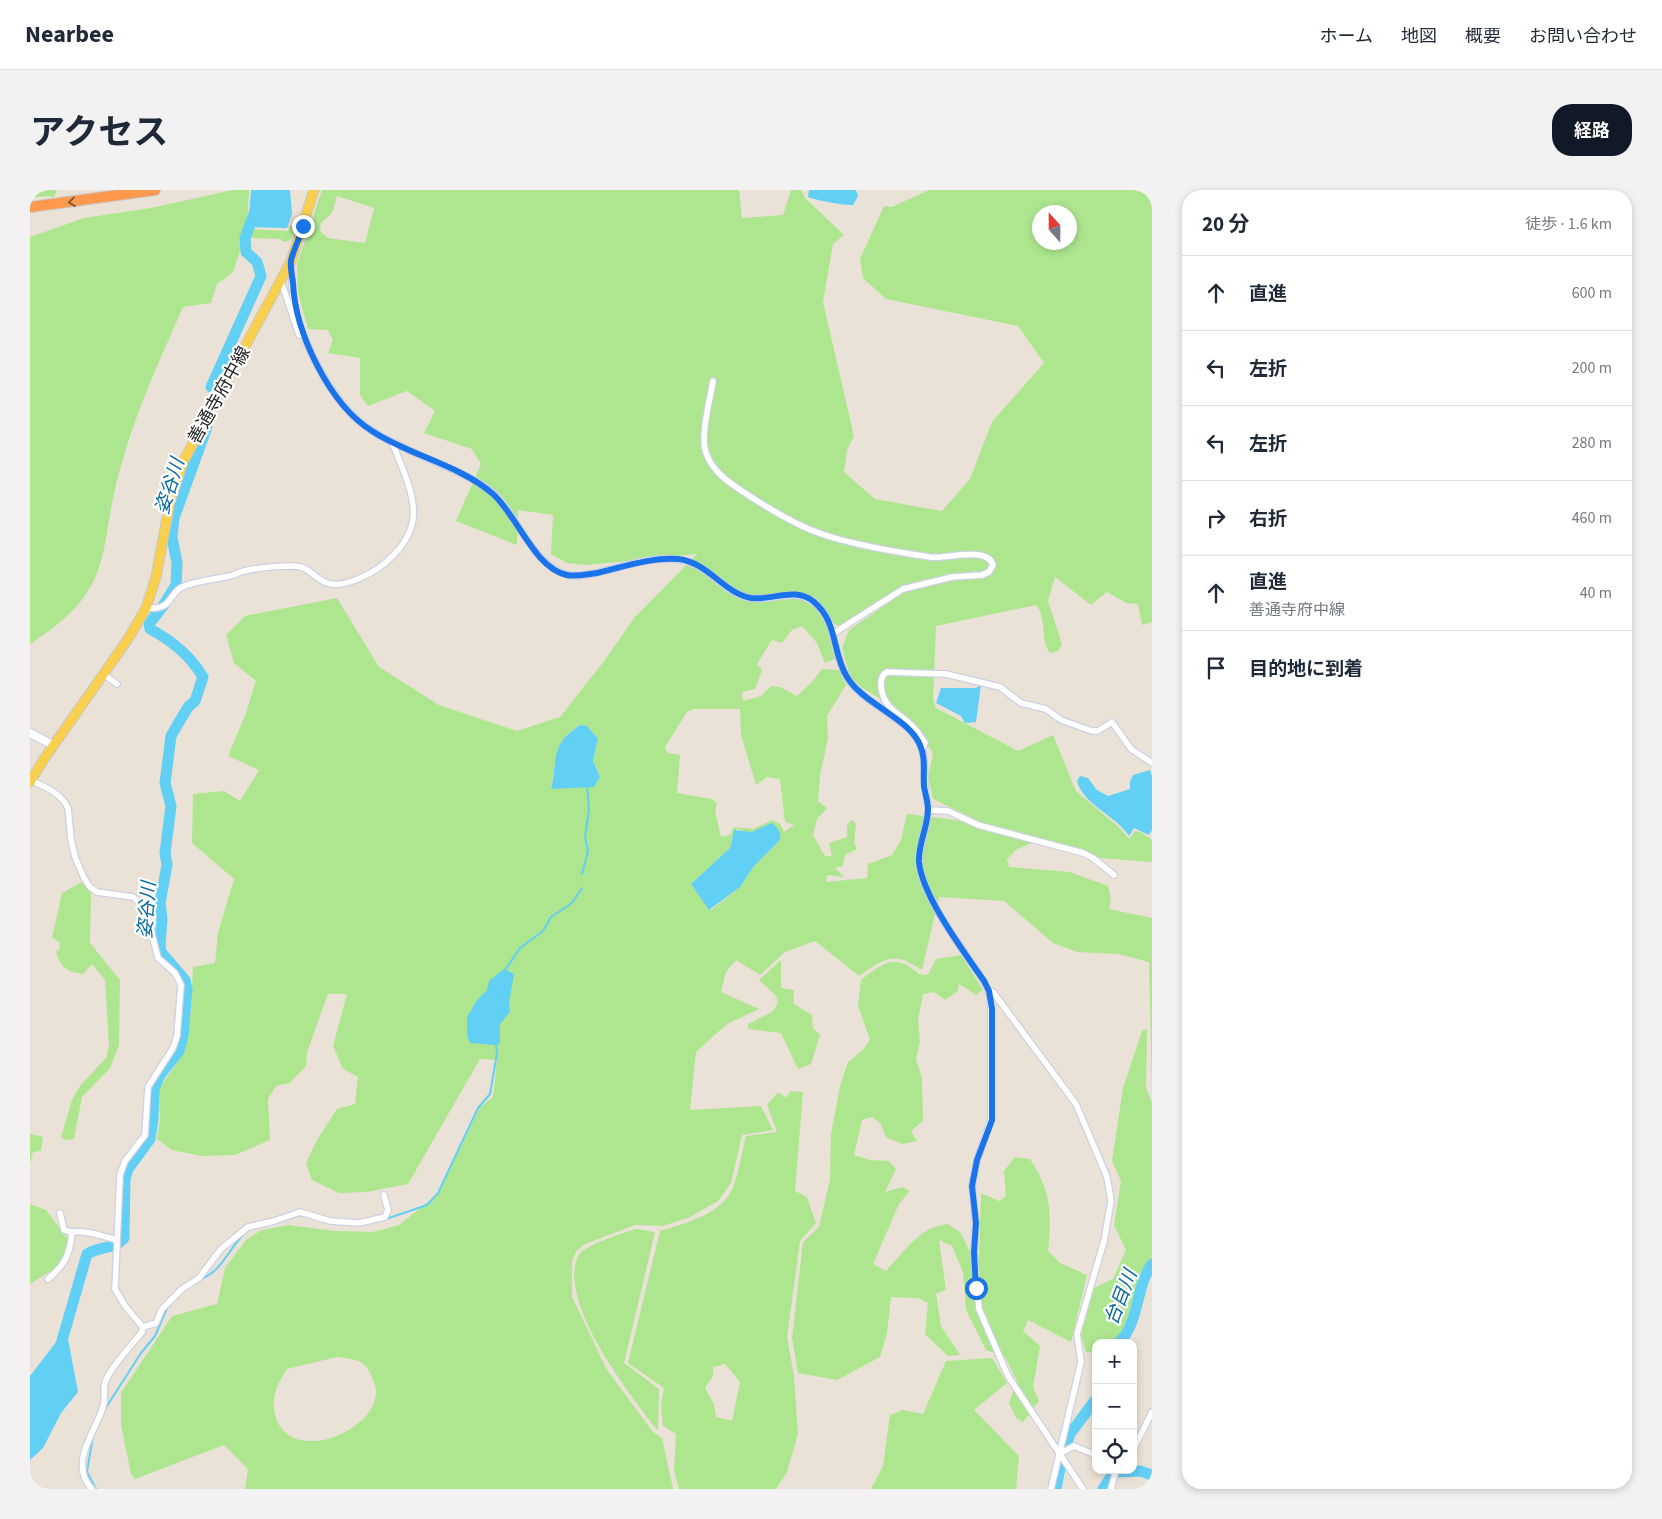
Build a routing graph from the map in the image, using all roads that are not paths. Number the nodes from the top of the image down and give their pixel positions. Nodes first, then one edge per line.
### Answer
1 (155, 190) edge
2 (314, 190) edge
3 (30, 207) edge
4 (291, 261) junction
5 (281, 281) junction
6 (299, 335) dead end
7 (713, 381) dead end
8 (392, 442) junction
9 (146, 608) junction
10 (834, 633) junction
11 (103, 674) junction
12 (117, 684) dead end
13 (30, 734) edge
14 (53, 745) junction
15 (922, 749) junction
16 (1152, 762) edge
17 (30, 781) edge
18 (928, 810) junction
19 (1114, 875) dead end
20 (989, 991) junction
21 (384, 1196) dead end
22 (60, 1213) dead end
23 (72, 1234) junction
24 (116, 1241) junction
25 (48, 1279) dead end
26 (144, 1327) junction
27 (1152, 1412) edge
28 (1137, 1442) edge
29 (1092, 1453) edge
30 (1060, 1454) junction
31 (1115, 1474) edge
32 (92, 1489) edge
33 (1051, 1489) edge
34 (1083, 1489) edge
35 (1111, 1489) edge

1 -> 3 highway
2 - 4 main road, 善通寺府中線
4 - 5 main road, 善通寺府中線
4 - 8 street
5 - 6 street
5 - 9 main road, 善通寺府中線
7 - 10 street
8 - 9 street
8 - 10 street
9 - 11 main road, 善通寺府中線
10 - 15 street
11 - 12 street
11 - 14 main road, 善通寺府中線
13 - 14 street
14 - 17 main road, 善通寺府中線
15 - 16 street
15 - 18 street
17 - 24 street
18 - 19 street
18 - 20 street
20 - 30 street
20 - 30 street
21 - 26 street
22 - 23 street
23 - 24 street
23 - 25 street
24 - 26 street
26 - 32 street
27 - 28 street
29 - 30 street
30 - 33 street
30 - 34 street
31 - 35 street

